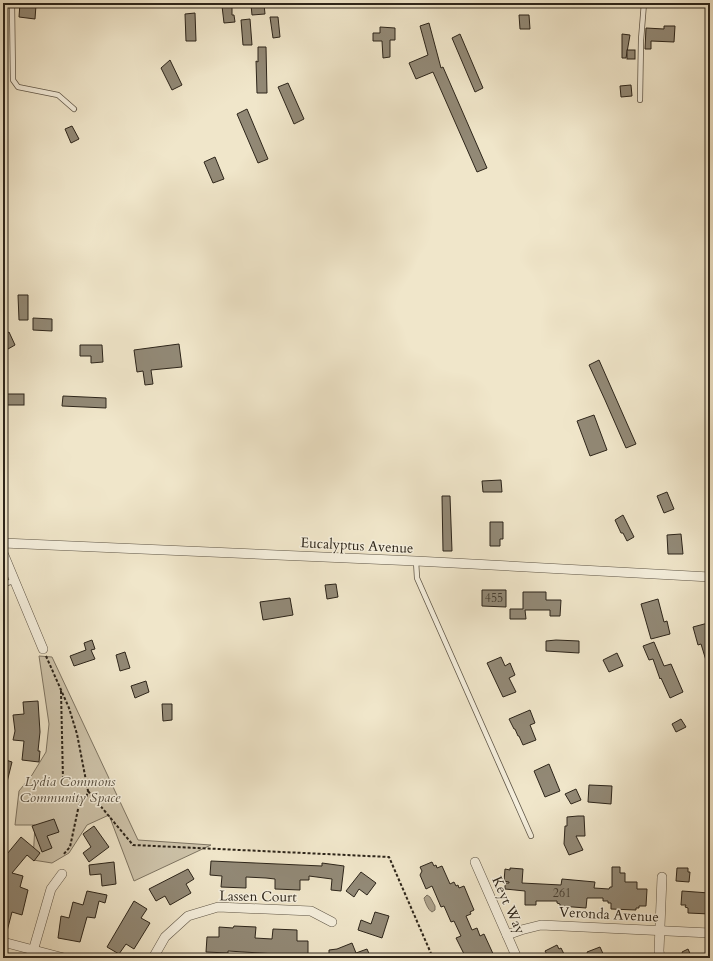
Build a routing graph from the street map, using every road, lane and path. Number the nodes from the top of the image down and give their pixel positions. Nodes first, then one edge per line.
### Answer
1 (12, 3) edge
2 (644, 3) edge
3 (640, 100) dead end
4 (74, 109) dead end
5 (3, 543) edge
6 (3, 553) edge
7 (416, 561) junction
8 (710, 577) edge
9 (14, 581) junction
10 (3, 584) edge
11 (43, 649) joint
12 (61, 689) junction
13 (64, 780) dead end
14 (88, 790) junction
15 (531, 836) dead end
16 (63, 855) dead end
17 (475, 862) dead end
18 (62, 874) dead end
19 (662, 877) dead end
20 (332, 922) dead end
21 (660, 931) junction
22 (710, 933) edge
23 (508, 935) junction
24 (3, 942) edge
25 (32, 954) edge
26 (64, 958) edge
27 (153, 958) edge
28 (433, 958) edge
29 (517, 958) edge
30 (660, 958) edge

1 - 4 lane
2 - 3 lane
5 - 7 street, Eucalyptus Avenue
6 - 9 street
7 - 8 street, Eucalyptus Avenue
7 - 15 lane
9 - 10 lane
9 - 11 street
11 - 12 path
12 - 13 path
12 - 14 path
14 - 16 path
14 - 28 path
17 - 23 street, Keyt Way
18 - 25 street
19 - 21 street
20 - 27 street, Lassen Court
21 - 22 street, Veronda Avenue
21 - 23 street, Veronda Avenue
21 - 30 street
23 - 29 street, Keyt Way
24 - 25 street
25 - 26 street

